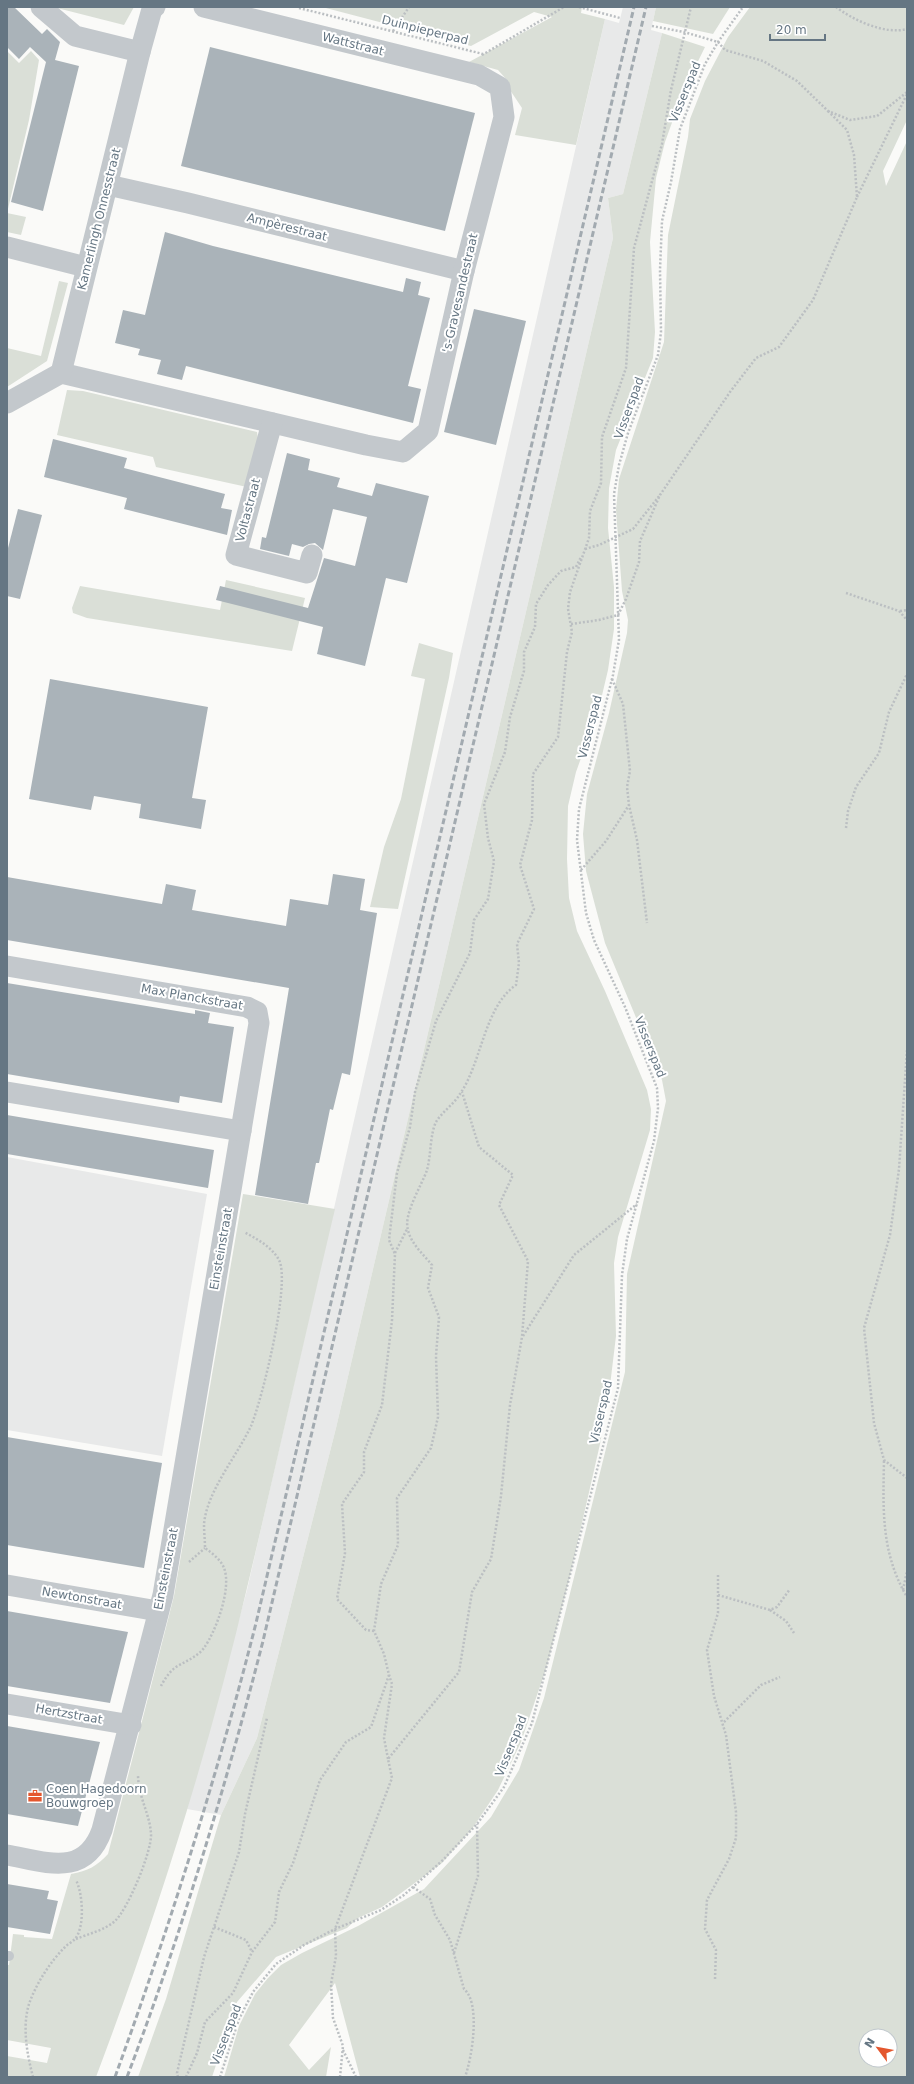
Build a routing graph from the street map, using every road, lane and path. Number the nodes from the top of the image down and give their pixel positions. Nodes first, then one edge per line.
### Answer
1 (41, 7) edge
2 (155, 7) edge
3 (204, 7) edge
4 (293, 7) edge
5 (409, 7) edge
6 (564, 7) edge
7 (579, 7) edge
8 (691, 7) edge
9 (743, 7) edge
10 (836, 7) edge
11 (620, 18) dead end
12 (652, 26) dead end
13 (907, 29) edge
14 (392, 31) junction
15 (684, 32) junction
16 (718, 42) junction
17 (140, 52) junction
18 (483, 54) junction
19 (479, 75) junction
20 (500, 87) joint
21 (907, 93) edge
22 (828, 111) junction
23 (108, 185) junction
24 (857, 197) junction
25 (7, 247) edge
26 (86, 267) junction
27 (464, 271) junction
28 (61, 373) junction
29 (7, 403) edge
30 (272, 423) junction
31 (660, 495) junction
32 (615, 537) junction
33 (585, 549) junction
34 (312, 554) dead end
35 (846, 593) dead end
36 (907, 610) edge
37 (899, 611) junction
38 (618, 615) junction
39 (907, 620) edge
40 (571, 624) junction
41 (907, 674) edge
42 (612, 679) junction
43 (628, 805) junction
44 (846, 828) dead end
45 (581, 870) junction
46 (647, 923) dead end
47 (7, 966) edge
48 (907, 1050) edge
49 (7, 1092) edge
50 (462, 1092) junction
51 (241, 1131) junction
52 (231, 1192) joint
53 (637, 1204) junction
54 (226, 1222) junction
55 (407, 1229) junction
56 (395, 1254) junction
57 (522, 1337) junction
58 (884, 1460) junction
59 (907, 1478) edge
60 (907, 1571) edge
61 (718, 1574) dead end
62 (7, 1585) edge
63 (790, 1589) dead end
64 (903, 1590) junction
65 (718, 1595) junction
66 (907, 1597) edge
67 (770, 1610) junction
68 (158, 1611) junction
69 (374, 1631) junction
70 (794, 1633) dead end
71 (389, 1675) junction
72 (780, 1678) dead end
73 (160, 1688) dead end
74 (7, 1704) edge
75 (267, 1718) dead end
76 (724, 1722) junction
77 (130, 1725) junction
78 (388, 1760) junction
79 (139, 1767) dead end
80 (477, 1824) junction
81 (7, 1855) edge
82 (68, 1863) junction
83 (413, 1886) junction
84 (214, 1927) junction
85 (335, 1929) junction
86 (76, 1938) junction
87 (252, 1952) junction
88 (454, 1953) junction
89 (715, 1979) dead end
90 (342, 2049) junction
91 (33, 2077) edge
92 (178, 2077) edge
93 (186, 2077) edge
94 (220, 2077) edge
95 (340, 2077) edge
96 (356, 2077) edge
97 (465, 2077) edge

1 - 17 street
2 - 17 street, Kamerlingh Onnesstraat
3 - 19 street, Wattstraat
4 - 14 path, Duinpieperpad
5 - 14 path
6 - 18 path, Duinpieperpad
7 - 11 path
8 - 15 path
9 - 16 path, Visserspad
10 - 13 path
12 - 15 path
14 - 18 path, Duinpieperpad
15 - 16 path
15 - 33 path
16 - 22 path
16 - 32 path, Visserspad
17 - 23 street, Kamerlingh Onnesstraat
18 - 19 path, Duinpieperpad
19 - 20 street, Wattstraat
20 - 27 street, 's-Gravesandestraat
21 - 22 path
21 - 24 path
22 - 24 path
23 - 26 street, Kamerlingh Onnesstraat
23 - 27 street, Ampèrestraat
24 - 31 path
25 - 26 street
26 - 28 street, Kamerlingh Onnesstraat
27 - 30 street, 's-Gravesandestraat
28 - 29 street
28 - 30 street
30 - 34 street, Voltastraat
31 - 32 path
31 - 38 path
32 - 33 path
32 - 38 path, Visserspad
33 - 40 path
33 - 56 path
35 - 37 path
36 - 37 path
37 - 39 path
38 - 40 path
38 - 42 path, Visserspad
40 - 50 path
41 - 44 path
42 - 43 path
42 - 45 path, Visserspad
43 - 45 path
43 - 46 path
45 - 53 path, Visserspad
47 - 51 street, Max Planckstraat
48 - 58 path
49 - 51 street
50 - 55 path
50 - 57 path
51 - 52 street, Max Planckstraat
52 - 54 street, Einsteinstraat
53 - 57 path
53 - 80 path, Visserspad
54 - 68 street, Einsteinstraat
54 - 73 path
55 - 56 path
55 - 69 path
56 - 69 path
57 - 78 path
58 - 59 path
58 - 64 path
60 - 64 path
61 - 65 path
62 - 68 street, Newtonstraat
63 - 67 path
64 - 66 path
65 - 67 path
65 - 76 path
67 - 70 path
68 - 77 street, Einsteinstraat
69 - 71 path
71 - 78 path
71 - 87 path
72 - 76 path
74 - 77 street, Hertzstraat
75 - 84 path
76 - 89 path
77 - 82 street, Einsteinstraat
78 - 85 path
79 - 86 path
80 - 83 path, Visserspad
80 - 88 path
81 - 82 street, Einsteinstraat
82 - 86 path
83 - 85 path, Visserspad
83 - 88 path
84 - 87 path
84 - 92 path
85 - 90 path
85 - 94 path, Visserspad
86 - 91 path
87 - 93 path
88 - 97 path
90 - 95 path
90 - 96 path

